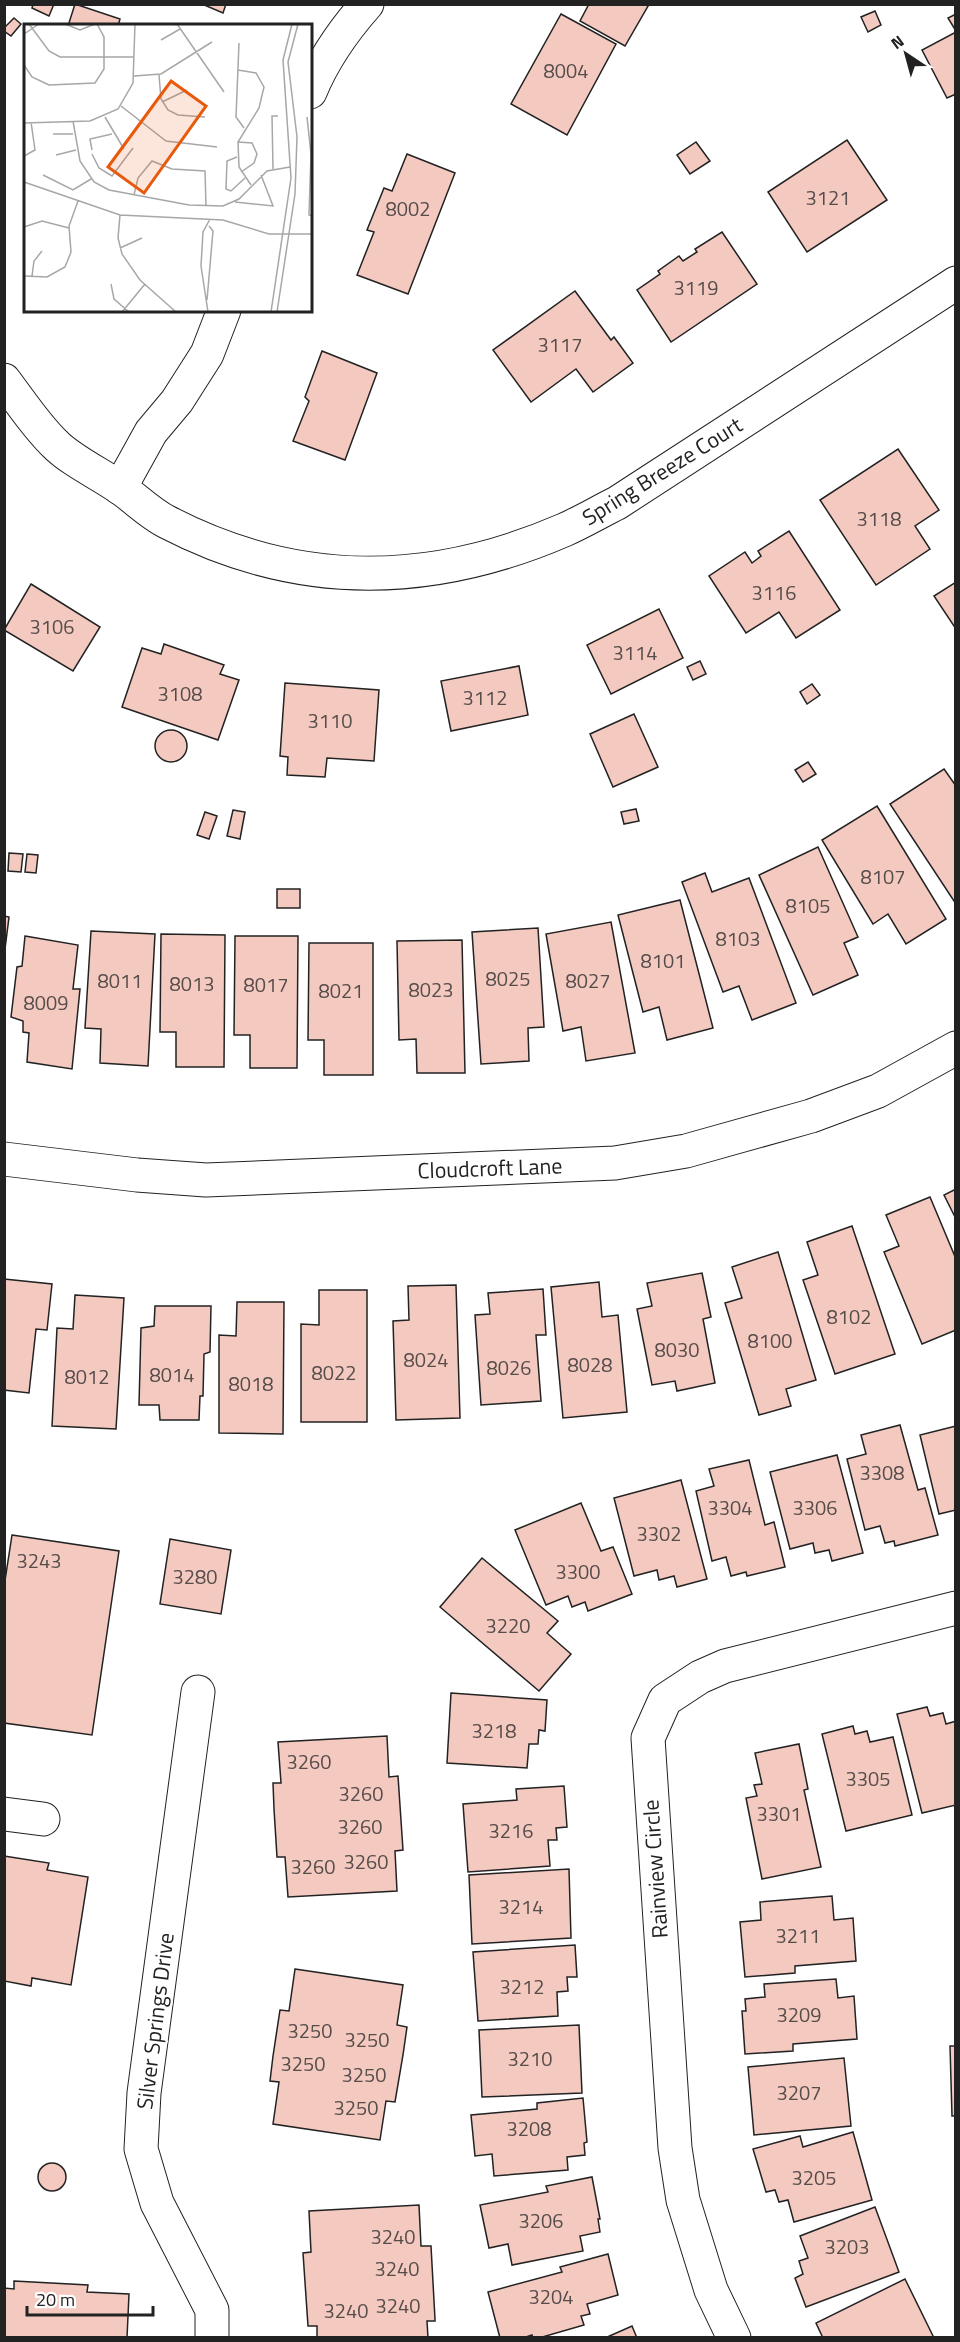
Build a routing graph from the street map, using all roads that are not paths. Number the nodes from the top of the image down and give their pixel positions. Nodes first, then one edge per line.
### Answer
1 (367, 4) edge
2 (312, 87) edge
3 (956, 282) edge
4 (223, 312) edge
5 (4, 380) edge
6 (120, 488) junction
7 (956, 1048) edge
8 (4, 1159) edge
9 (956, 1608) edge
10 (198, 1692) dead end
11 (4, 1814) edge
12 (43, 1819) dead end
13 (212, 2337) edge
14 (734, 2337) edge

1 - 2 street
3 - 6 street, Spring Breeze Court
4 - 6 street
5 - 6 street, Spring Breeze Court
7 - 8 street, Cloudcroft Lane
9 - 14 street, Rainview Circle
10 - 13 street, Silver Springs Drive
11 - 12 street

